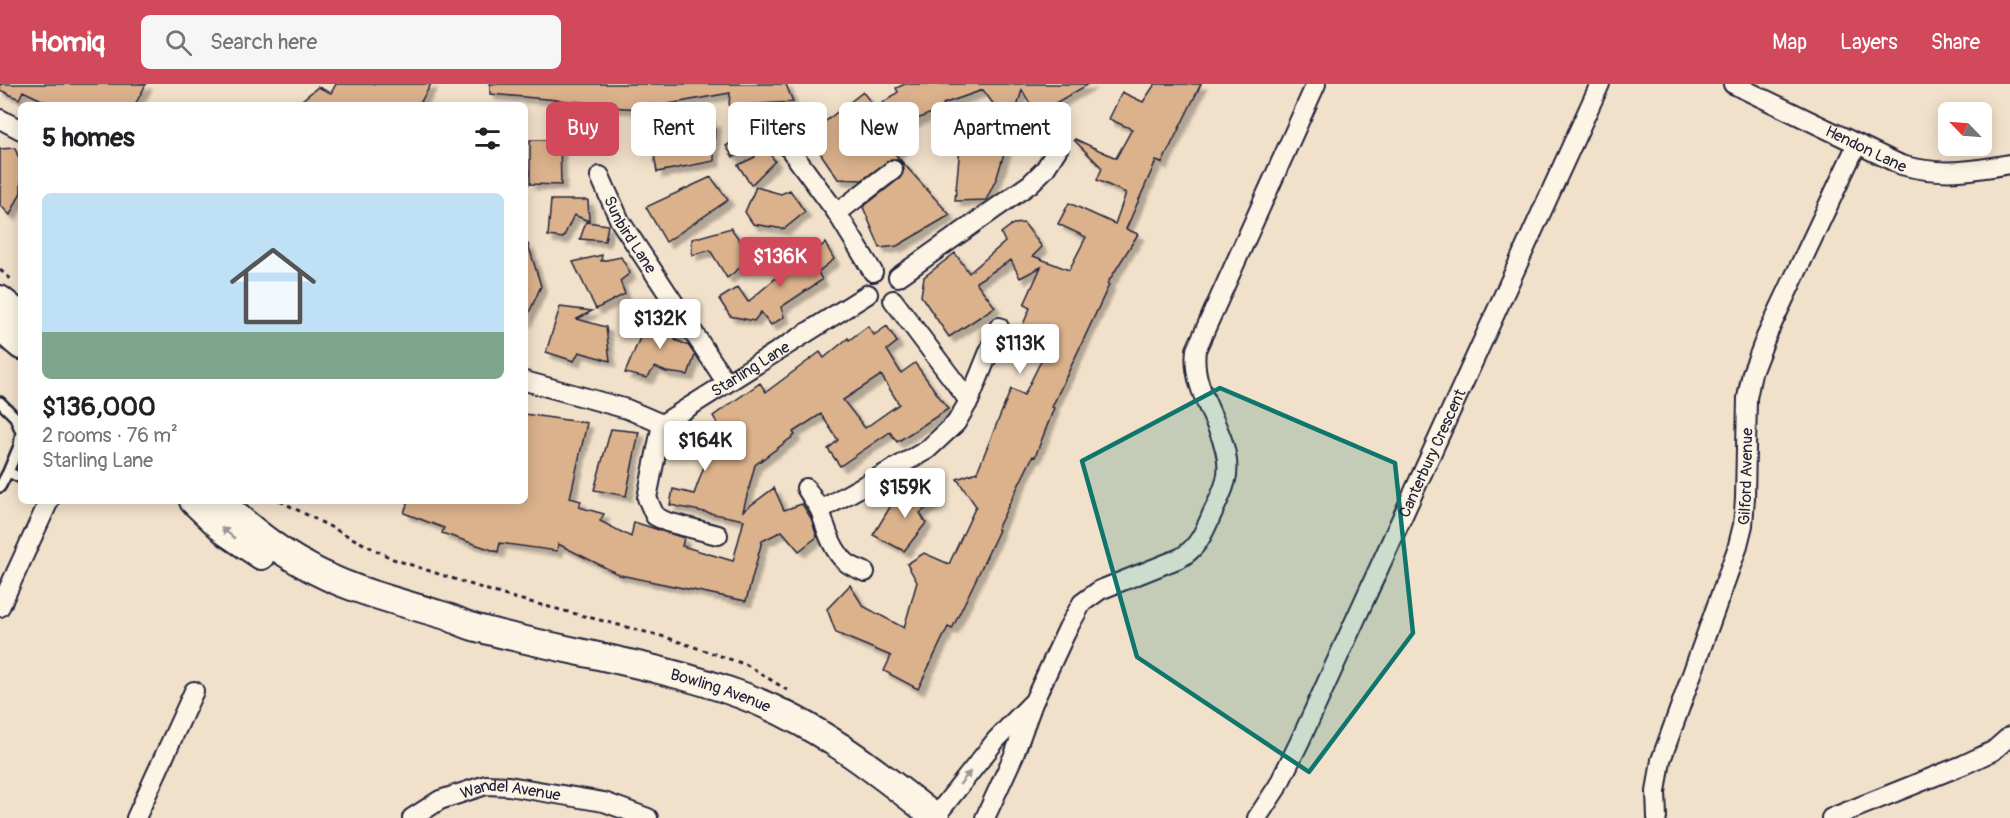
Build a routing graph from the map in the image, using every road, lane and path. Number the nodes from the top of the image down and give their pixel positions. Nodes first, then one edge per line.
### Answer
1 (1316, 84) edge
2 (1600, 84) edge
3 (1733, 84) edge
4 (0, 119) edge
5 (18, 128) edge
6 (1857, 144) junction
7 (795, 156) edge
8 (1053, 156) edge
9 (2010, 164) edge
10 (893, 170) dead end
11 (600, 176) dead end
12 (837, 213) junction
13 (0, 270) edge
14 (873, 273) junction
15 (898, 277) junction
16 (7, 291) edge
17 (868, 294) junction
18 (893, 300) junction
19 (18, 311) edge
20 (999, 327) dead end
21 (0, 328) edge
22 (18, 343) edge
23 (528, 382) edge
24 (726, 382) junction
25 (969, 401) junction
26 (0, 402) edge
27 (18, 424) edge
28 (662, 424) junction
29 (18, 448) edge
30 (8, 472) junction
31 (18, 477) edge
32 (0, 488) edge
33 (806, 488) dead end
34 (48, 504) edge
35 (196, 504) edge
36 (223, 504) edge
37 (820, 510) junction
38 (718, 535) dead end
39 (865, 573) dead end
40 (0, 607) edge
41 (474, 628) junction
42 (194, 691) dead end
43 (1032, 702) junction
44 (2010, 736) edge
45 (136, 818) edge
46 (412, 818) edge
47 (648, 818) edge
48 (936, 818) edge
49 (985, 818) edge
50 (1257, 818) edge
51 (1657, 818) edge
52 (1831, 818) edge

1 - 43 street
2 - 50 street, Canterbury Crescent
3 - 6 street, Hendon Lane
4 - 5 street
6 - 9 street, Hendon Lane
6 - 51 street, Gilford Avenue
7 - 12 street
8 - 15 street
10 - 12 street
11 - 24 street, Sunbird Lane
12 - 14 street
13 - 16 path
14 - 15 street
14 - 17 street
15 - 18 street
16 - 19 main road
17 - 18 street
17 - 24 street, Starling Lane
18 - 25 street
20 - 25 street
21 - 22 main road
23 - 28 street
24 - 28 street, Starling Lane
25 - 37 street
26 - 27 lane
28 - 38 street
29 - 30 lane
30 - 31 lane
30 - 32 lane
33 - 37 street
34 - 40 street
41 -> 35 main road, Bowling Avenue
36 - 41 main road, Bowling Avenue
37 - 39 street
41 - 48 main road, Bowling Avenue
42 - 45 street
48 -> 43 street
43 - 49 street
44 - 52 street
46 - 47 street, Wandel Avenue

